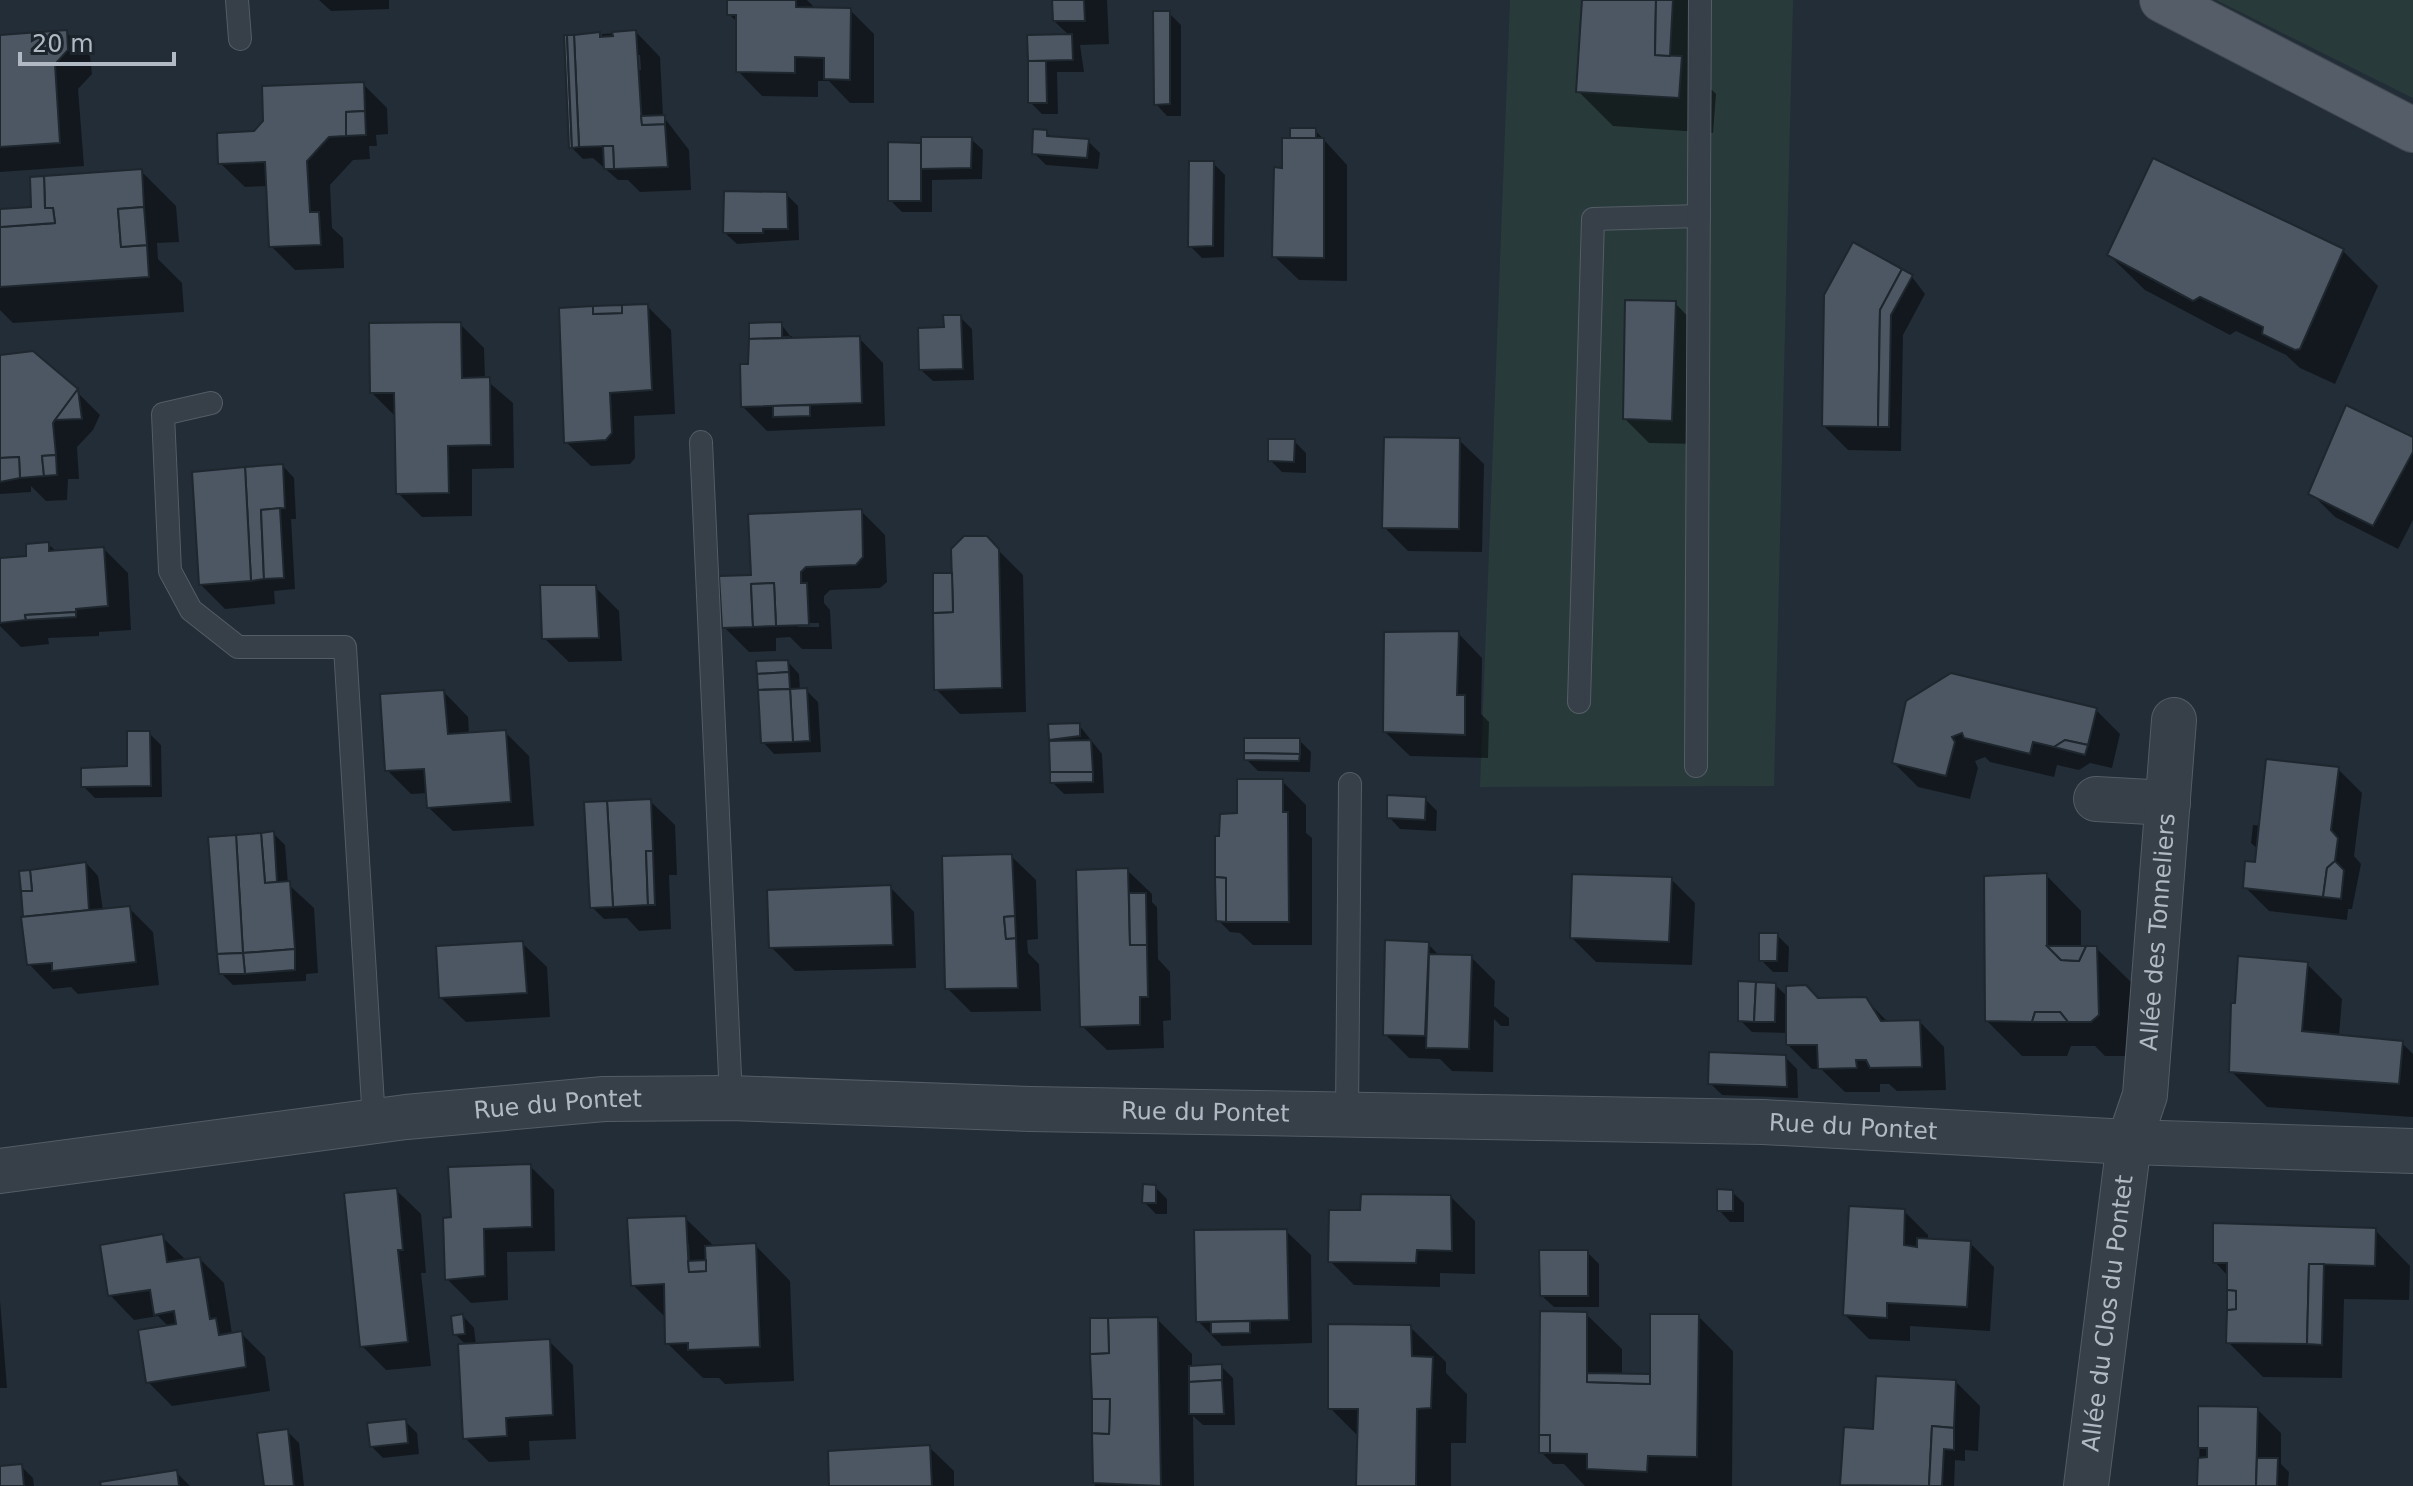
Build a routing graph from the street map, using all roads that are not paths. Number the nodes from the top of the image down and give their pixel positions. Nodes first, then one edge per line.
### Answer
1 (237, 0) edge
2 (1700, 0) edge
3 (2162, 0) edge
4 (240, 39) dead end
5 (2413, 130) edge
6 (1699, 216) junction
7 (211, 403) dead end
8 (701, 442) dead end
9 (1579, 702) dead end
10 (2174, 720) dead end
11 (1696, 766) dead end
12 (1350, 784) dead end
13 (2096, 799) dead end
14 (2168, 803) junction
15 (731, 1098) junction
16 (1347, 1112) junction
17 (374, 1121) junction
18 (2129, 1142) junction
19 (2413, 1151) edge
20 (0, 1171) edge
21 (2086, 1486) edge

1 - 4 lane
2 - 6 lane
3 - 5 main road
6 - 9 lane
6 - 11 lane
7 - 17 lane
8 - 15 lane
10 - 14 street, Allée des Tonneliers
12 - 16 lane
13 - 14 street
14 - 18 street, Allée des Tonneliers
15 - 16 street, Rue du Pontet
15 - 17 street, Rue du Pontet
16 - 18 street, Rue du Pontet
17 - 20 street, Rue du Pontet
18 - 19 street, Rue du Pontet
18 - 21 street, Allée du Clos du Pontet

